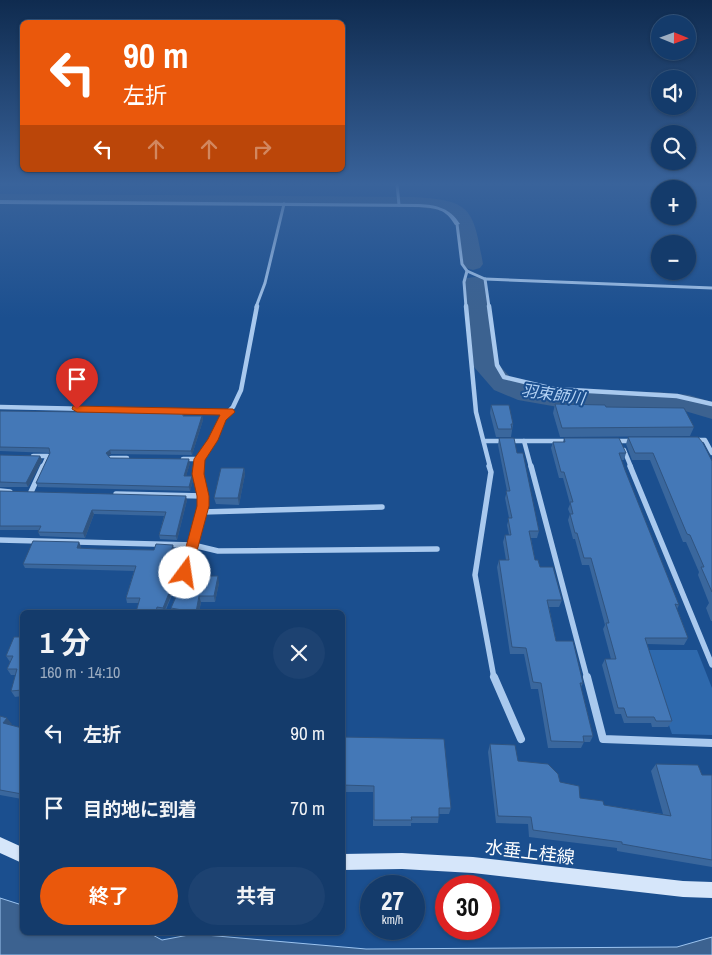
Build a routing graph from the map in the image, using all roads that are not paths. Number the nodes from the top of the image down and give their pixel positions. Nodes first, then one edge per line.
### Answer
1 (278, 229) edge
2 (458, 229) edge
3 (467, 271) junction
4 (486, 279) junction
5 (712, 288) edge
6 (712, 404) edge
7 (0, 407) edge
8 (230, 412) junction
9 (639, 440) edge
10 (686, 440) edge
11 (484, 441) junction
12 (572, 441) edge
13 (610, 441) edge
14 (620, 441) junction
15 (524, 442) junction
16 (712, 453) edge
17 (28, 456) edge
18 (111, 458) edge
19 (131, 458) edge
20 (180, 459) edge
21 (200, 459) junction
22 (0, 491) edge
23 (15, 492) edge
24 (23, 492) edge
25 (31, 492) junction
26 (40, 493) edge
27 (107, 494) edge
28 (203, 496) junction
29 (382, 507) dead end
30 (202, 512) junction
31 (0, 540) edge
32 (193, 545) junction
33 (437, 549) dead end
34 (180, 588) edge
35 (712, 665) edge
36 (521, 739) dead end
37 (712, 743) edge
38 (0, 846) edge
39 (20, 854) edge
40 (345, 862) edge
41 (712, 890) edge

1 - 8 street
2 - 3 street
3 - 4 street
3 - 11 street
4 - 5 street
4 - 6 street
7 - 8 street
8 - 21 street
9 - 14 street
10 - 16 street
11 - 15 street
11 - 36 street
12 - 15 street
13 - 14 street
14 - 35 street
15 - 37 street
17 - 25 street
18 - 19 street
20 - 21 street
21 - 28 street
22 - 23 street
24 - 25 street
25 - 26 street
27 - 28 street
28 - 30 street
29 - 30 street
30 - 32 street
31 - 32 street
32 - 33 street
32 - 34 street
38 - 39 main road
40 - 41 main road, 水垂上桂線

